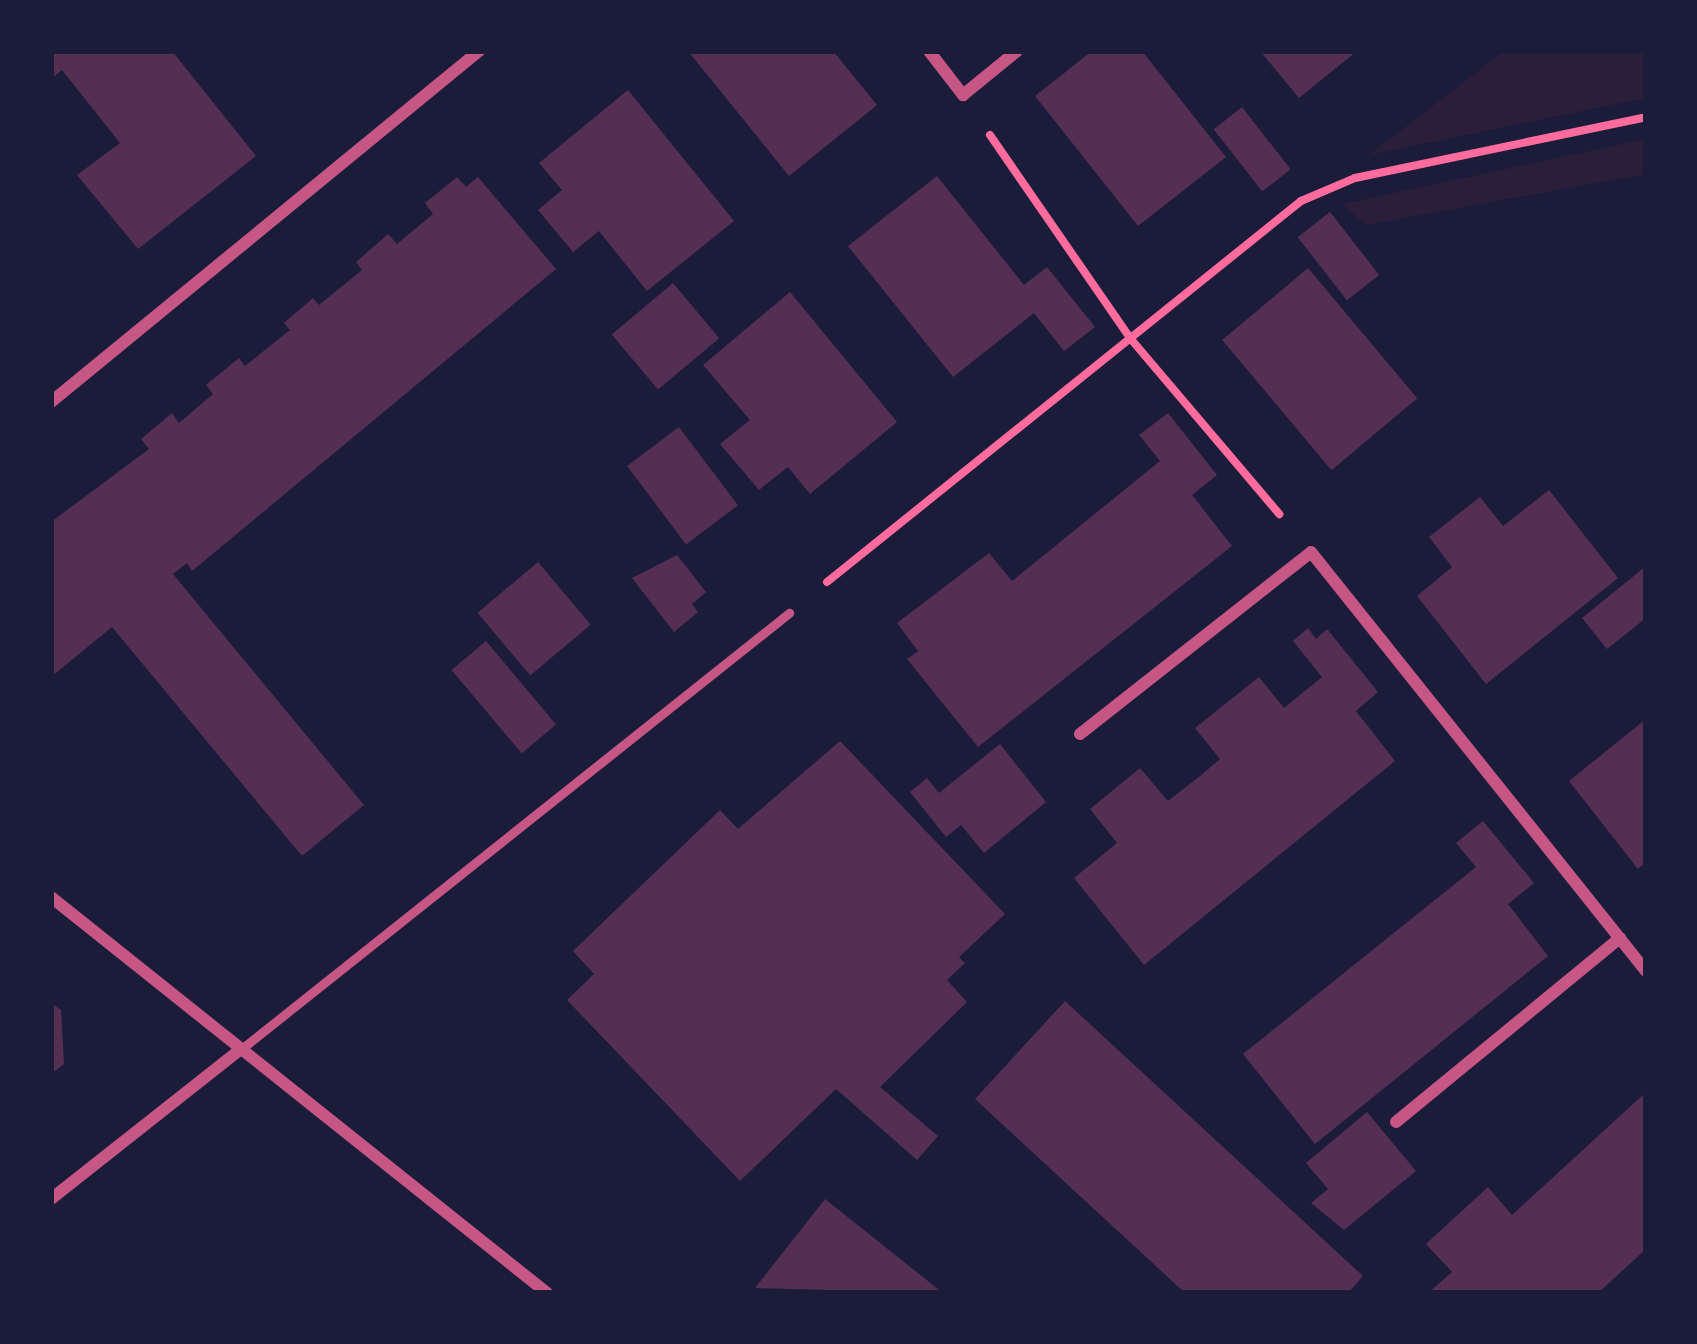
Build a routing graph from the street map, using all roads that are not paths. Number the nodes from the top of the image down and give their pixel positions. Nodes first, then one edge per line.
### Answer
1 (479, 51) edge
2 (928, 51) edge
3 (1017, 51) edge
4 (51, 402) edge
5 (788, 613) road end
6 (1080, 734) dead end
7 (51, 897) edge
8 (1620, 938) junction
9 (1646, 971) edge
10 (240, 1050) junction
11 (1396, 1122) dead end
12 (51, 1198) edge
13 (547, 1293) edge

1 - 4 street
2 - 3 street
5 - 10 lane
6 - 8 street
7 - 10 street
8 - 9 street
8 - 11 street
10 - 12 street
10 - 13 street

